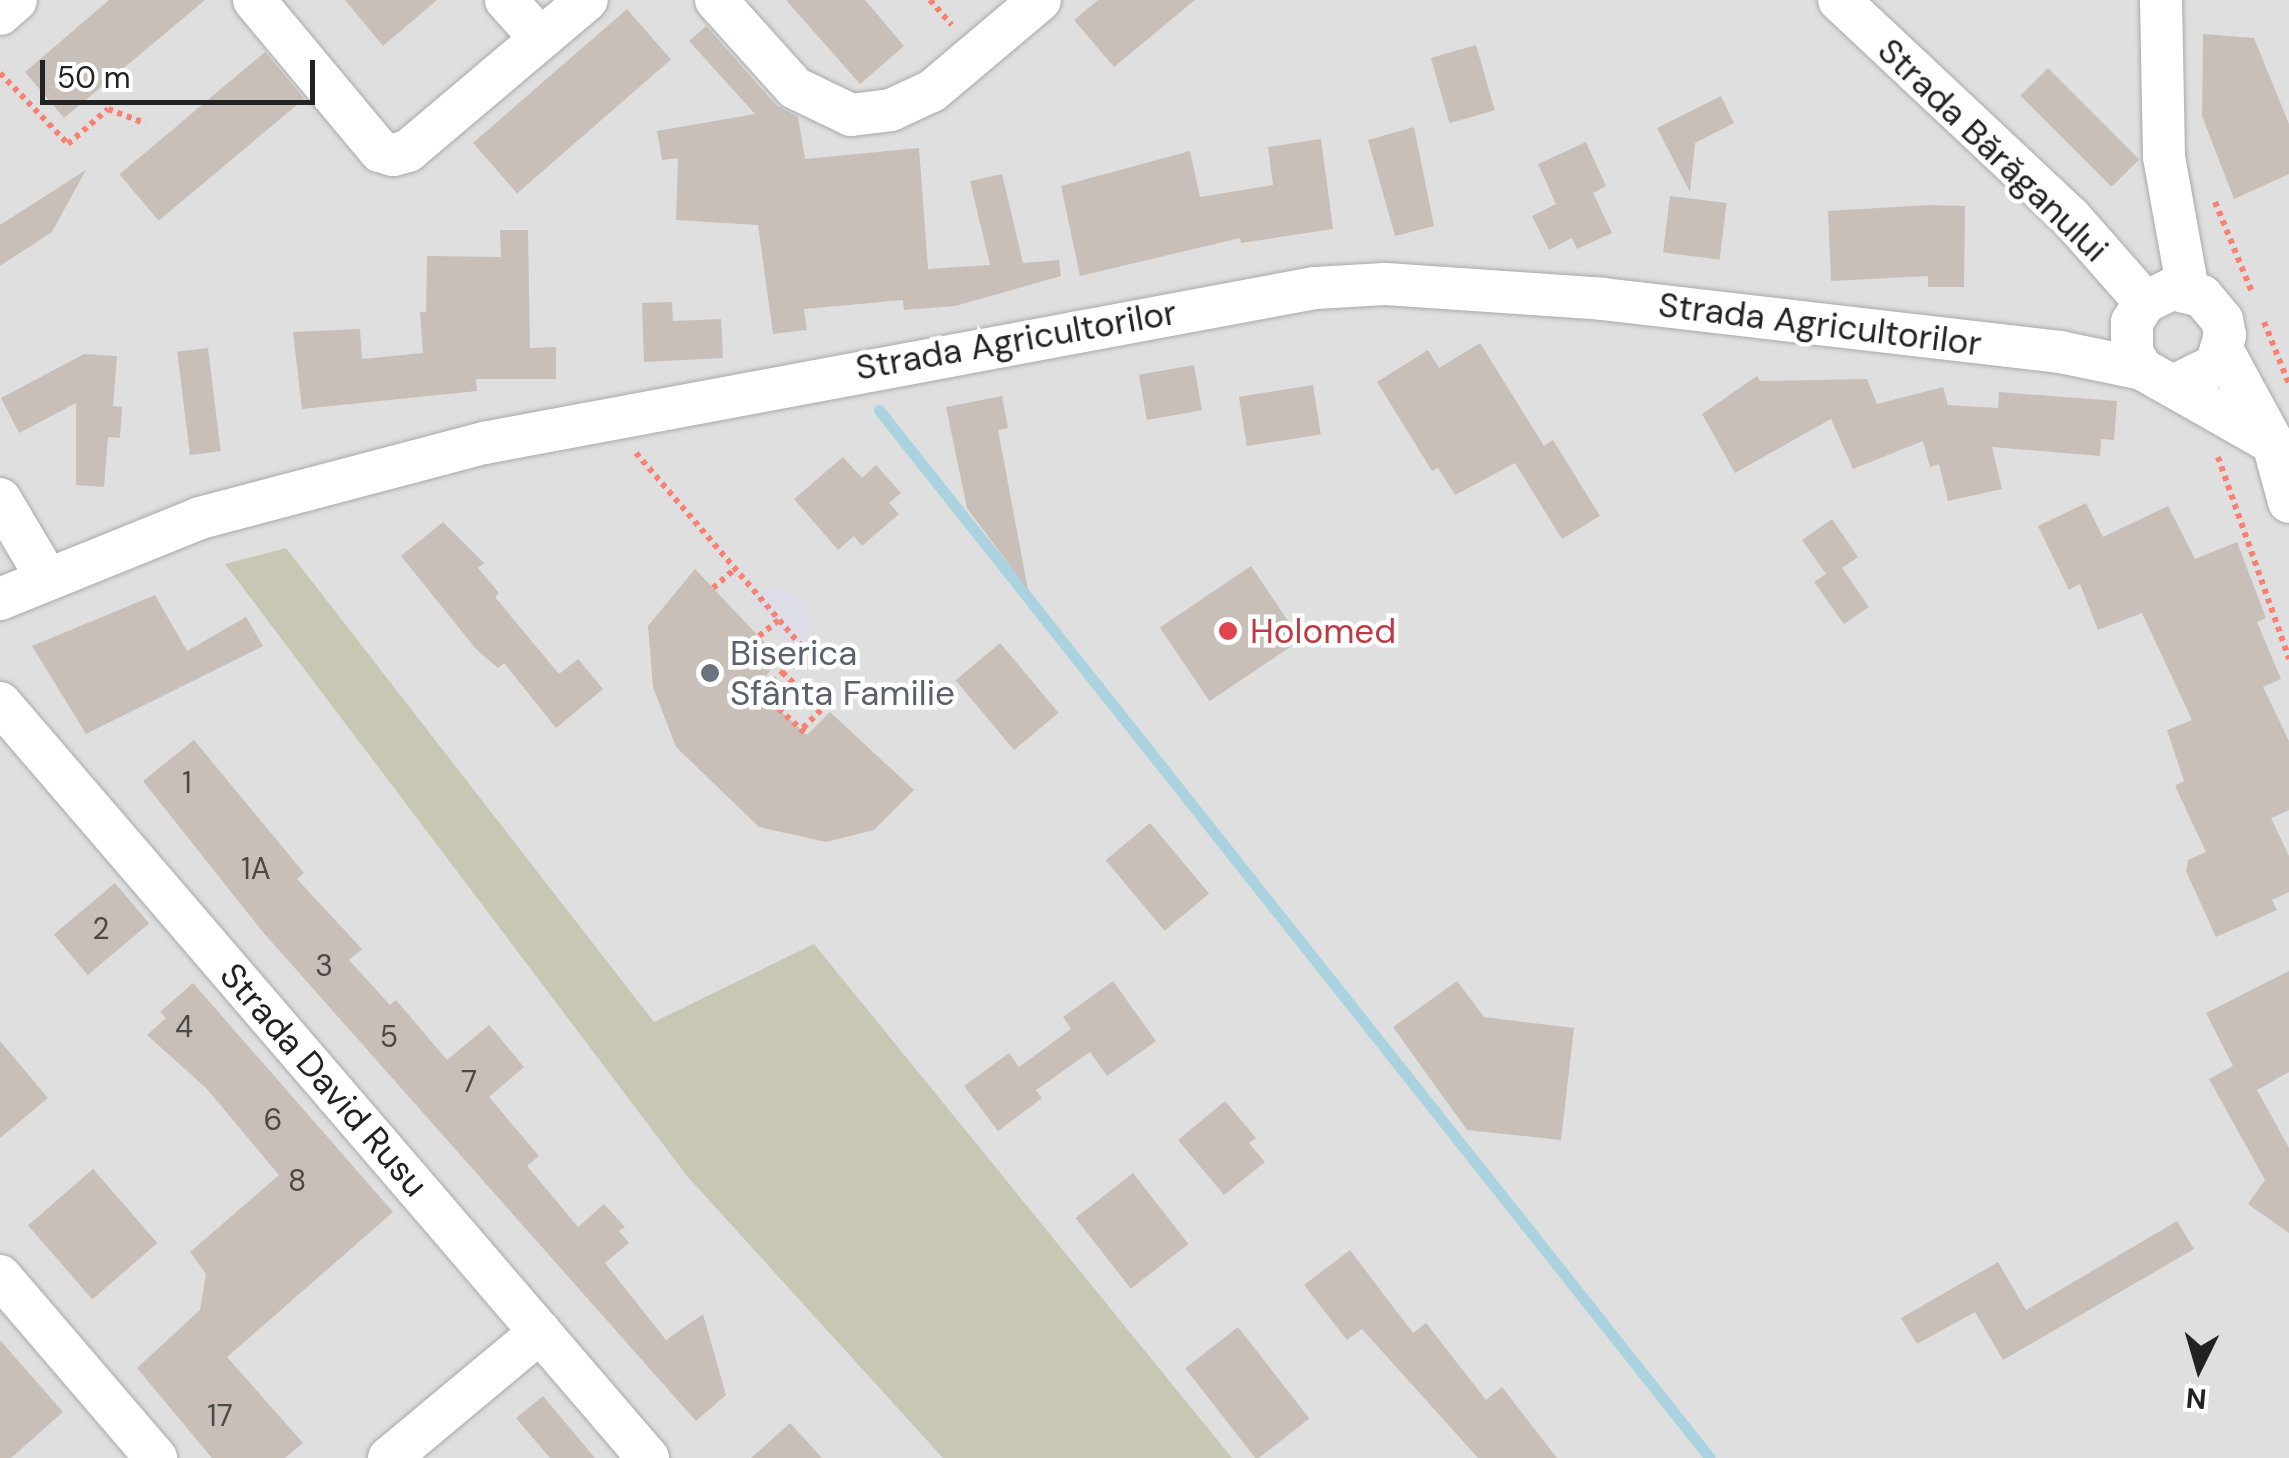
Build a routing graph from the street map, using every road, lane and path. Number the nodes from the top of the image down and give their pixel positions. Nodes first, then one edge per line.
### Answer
1 (16, 0) edge
2 (254, 0) edge
3 (506, 0) edge
4 (586, 0) edge
5 (716, 0) edge
6 (1040, 0) edge
7 (1839, 0) edge
8 (2161, 0) edge
9 (0, 14) edge
10 (540, 39) junction
11 (0, 73) edge
12 (145, 123) dead end
13 (2213, 197) dead end
14 (2188, 290) junction
15 (2138, 312) junction
16 (2223, 350) junction
17 (2060, 352) junction
18 (2159, 377) junction
19 (2289, 384) edge
20 (2273, 443) junction
21 (635, 452) dead end
22 (2228, 480) dead end
23 (0, 499) edge
24 (2289, 502) edge
25 (735, 568) junction
26 (47, 578) junction
27 (713, 588) dead end
28 (0, 599) edge
29 (779, 620) junction
30 (760, 636) dead end
31 (2289, 659) edge
32 (782, 672) junction
33 (756, 688) dead end
34 (764, 695) junction
35 (0, 703) edge
36 (0, 1276) edge
37 (540, 1332) junction
38 (156, 1458) edge
39 (388, 1458) edge
40 (648, 1458) edge

1 - 9 street
2 - 10 street
3 - 10 street
4 - 10 street
5 - 6 street
7 - 15 street, Strada Bărăganului
8 - 14 street
11 - 12 path
13 - 19 path
14 - 15 street
14 - 16 street
15 - 17 street, Strada Agricultorilor
15 - 18 street
16 - 18 street
16 - 20 street
17 - 18 street, Strada Agricultorilor
17 - 26 street, Strada Agricultorilor
18 - 20 street, Strada Agricultorilor
20 - 24 street
21 - 25 path
22 - 31 path
23 - 26 street
25 - 27 path
25 - 29 path
26 - 28 street, Strada Agricultorilor
29 - 30 path
29 - 32 path
32 - 34 path
32 - 34 path
33 - 34 path
35 - 37 street, Strada David Rusu
36 - 38 street
37 - 39 street
37 - 40 street, Strada David Rusu

